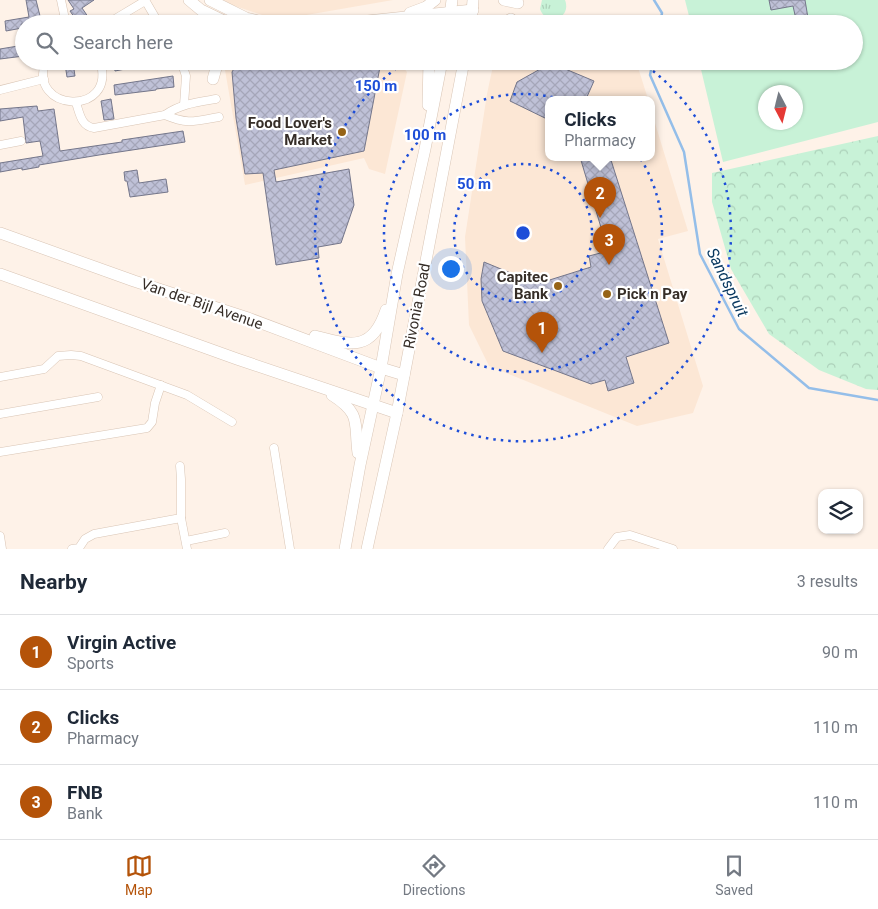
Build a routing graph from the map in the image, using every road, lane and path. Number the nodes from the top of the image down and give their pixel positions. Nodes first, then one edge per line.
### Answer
1 (61, 0) edge
2 (145, 0) edge
3 (189, 0) edge
4 (210, 0) edge
5 (435, 0) edge
6 (452, 0) edge
7 (504, 0) edge
8 (518, 3) dead end
9 (64, 15) edge
10 (121, 15) edge
11 (154, 15) edge
12 (211, 15) edge
13 (240, 15) edge
14 (405, 15) edge
15 (450, 15) edge
16 (44, 70) edge
17 (103, 70) edge
18 (184, 70) edge
19 (215, 70) edge
20 (429, 70) edge
21 (440, 70) edge
22 (462, 70) edge
23 (44, 79) junction
24 (212, 79) dead end
25 (0, 90) edge
26 (216, 99) dead end
27 (76, 103) junction
28 (184, 105) junction
29 (165, 115) junction
30 (219, 117) dead end
31 (21, 141) dead end
32 (0, 145) edge
33 (425, 149) junction
34 (0, 233) edge
35 (0, 274) edge
36 (397, 274) junction
37 (248, 318) junction
38 (380, 368) junction
39 (404, 374) junction
40 (0, 377) edge
41 (162, 385) junction
42 (322, 388) junction
43 (98, 397) dead end
44 (372, 404) junction
45 (397, 413) junction
46 (0, 414) edge
47 (232, 422) dead end
48 (274, 448) dead end
49 (0, 452) edge
50 (360, 465) junction
51 (180, 466) dead end
52 (181, 518) junction
53 (225, 533) dead end
54 (0, 536) edge
55 (186, 545) edge
56 (2, 549) edge
57 (77, 549) edge
58 (290, 549) edge
59 (346, 549) edge
60 (367, 549) edge
61 (608, 549) edge
62 (673, 549) edge

1 - 9 street
2 - 10 street
2 - 11 street
3 - 12 main road
4 - 13 main road
5 - 14 main road
6 - 15 main road
7 - 8 main road
16 - 23 street
17 - 27 street
18 - 28 street
19 - 24 main road
20 - 33 main road
21 - 33 main road, Rivonia Road
22 - 39 main road, Rivonia Road
23 - 25 street
23 - 27 street
26 - 28 street
27 - 29 street
28 - 29 street
29 - 30 street
31 - 32 street
33 - 36 main road, Rivonia Road
34 - 37 main road, Van der Bijl Avenue
35 - 42 main road
36 - 37 main road
36 - 38 main road, Rivonia Road
37 - 38 main road, Van der Bijl Avenue
38 - 39 main road, Van der Bijl Avenue
38 - 44 main road, Rivonia Road
39 - 45 main road, Rivonia Road
40 - 41 street
41 - 47 street
41 - 49 street
42 - 44 main road
42 - 50 main road
43 - 46 street
44 - 45 main road
44 - 50 main road, Rivonia Road
45 - 60 main road, Rivonia Road
48 - 58 street
50 - 59 main road, Rivonia Road
51 - 52 street
52 - 55 street
52 - 57 street
53 - 55 street
54 - 56 street
61 - 62 street

